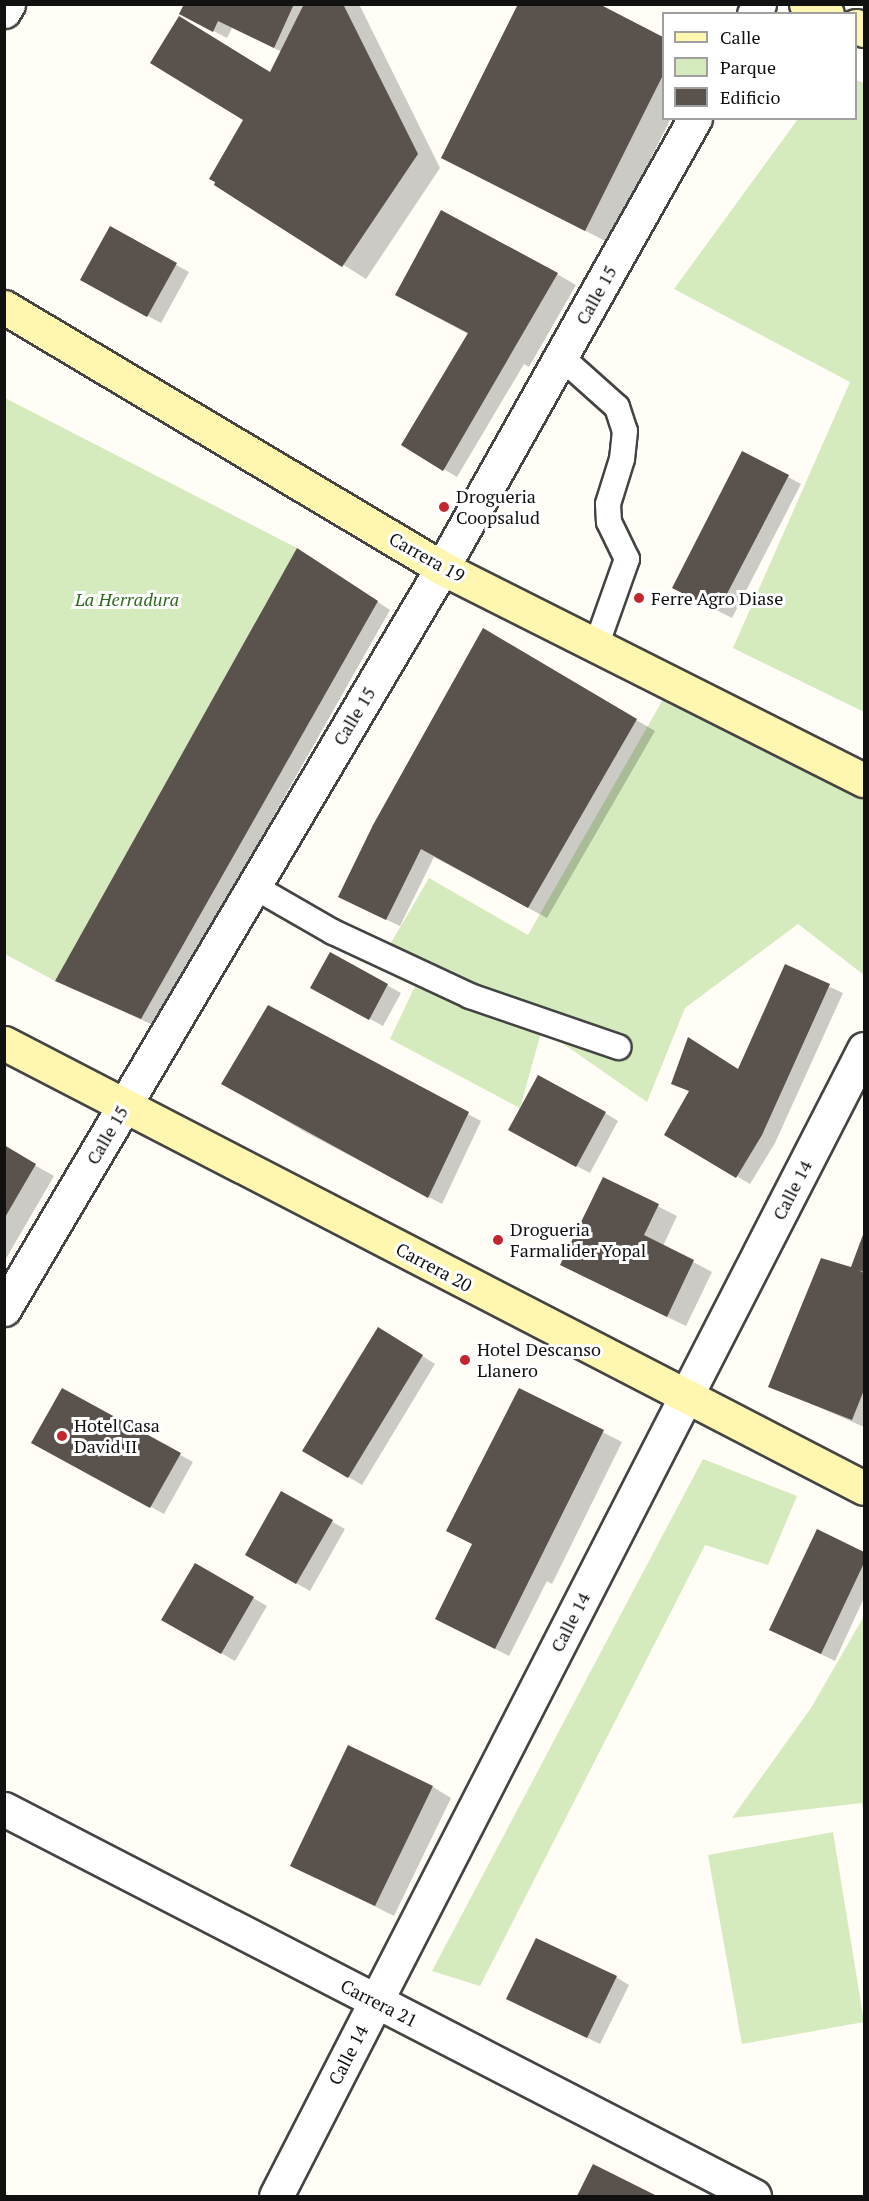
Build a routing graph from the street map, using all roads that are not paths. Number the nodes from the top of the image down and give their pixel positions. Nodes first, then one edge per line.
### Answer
1 (8, 4) edge
2 (806, 4) edge
3 (4, 11) edge
4 (823, 12) edge
5 (694, 120) edge
6 (4, 307) edge
7 (561, 357) junction
8 (442, 568) junction
9 (596, 646) junction
10 (864, 780) edge
11 (253, 886) junction
12 (4, 1043) edge
13 (618, 1047) dead end
14 (864, 1049) edge
15 (125, 1105) junction
16 (4, 1309) edge
17 (685, 1398) junction
18 (864, 1488) edge
19 (4, 1809) edge
20 (376, 2001) junction
21 (276, 2196) edge
22 (754, 2196) edge

1 - 3 street
2 - 4 main road
5 - 7 street, Calle 15
6 - 8 main road, Carrera 19
7 - 8 street, Calle 15
7 - 9 lane
8 - 9 main road, Carrera 19
8 - 11 street, Calle 15
9 - 10 main road, Carrera 19
11 - 13 lane
11 - 15 street, Calle 15
12 - 15 main road, Carrera 20
14 - 17 street, Calle 14
15 - 16 street, Calle 15
15 - 17 main road, Carrera 20
17 - 18 main road, Carrera 20
17 - 20 street, Calle 14
19 - 20 street, Carrera 21
20 - 21 street, Calle 14
20 - 22 street, Carrera 21

